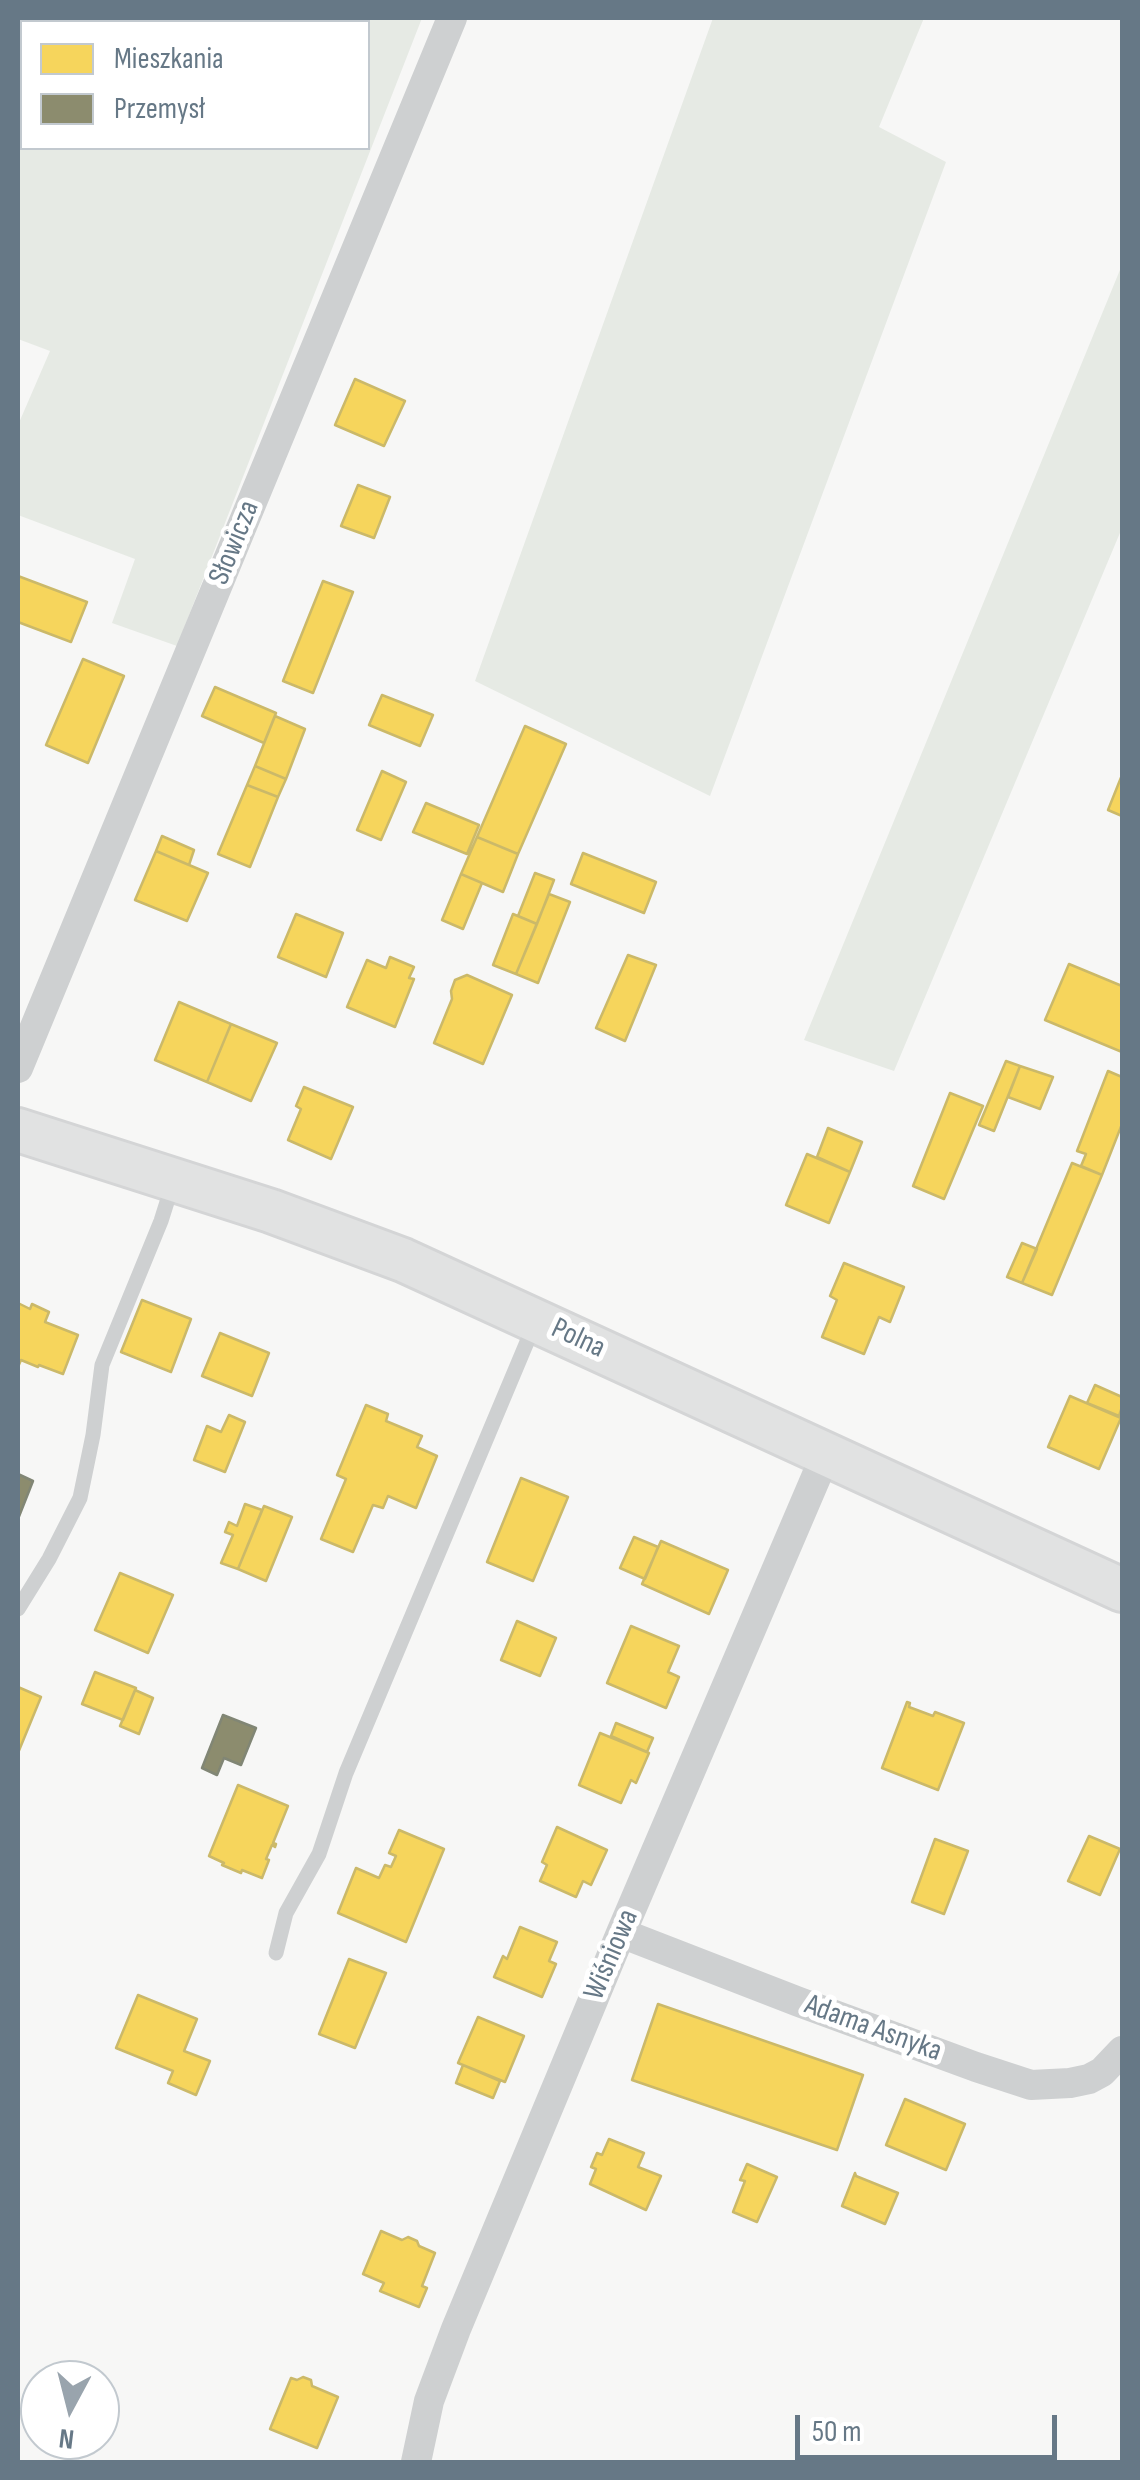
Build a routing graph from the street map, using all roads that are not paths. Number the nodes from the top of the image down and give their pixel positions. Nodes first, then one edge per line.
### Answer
1 (452, 18) edge
2 (18, 1068) edge
3 (18, 1130) edge
4 (175, 1180) junction
5 (536, 1320) junction
6 (826, 1454) junction
7 (1122, 1590) edge
8 (18, 1608) edge
9 (621, 1933) junction
10 (276, 1954) dead end
11 (1122, 2051) edge
12 (416, 2462) edge

1 - 2 street, Słowicza
3 - 4 street, Polna
4 - 5 street, Polna
4 - 8 lane
5 - 6 street, Polna
5 - 10 lane
6 - 7 street, Polna
6 - 9 street, Wiśniowa
9 - 11 street, Adama Asnyka
9 - 12 street, Wiśniowa

